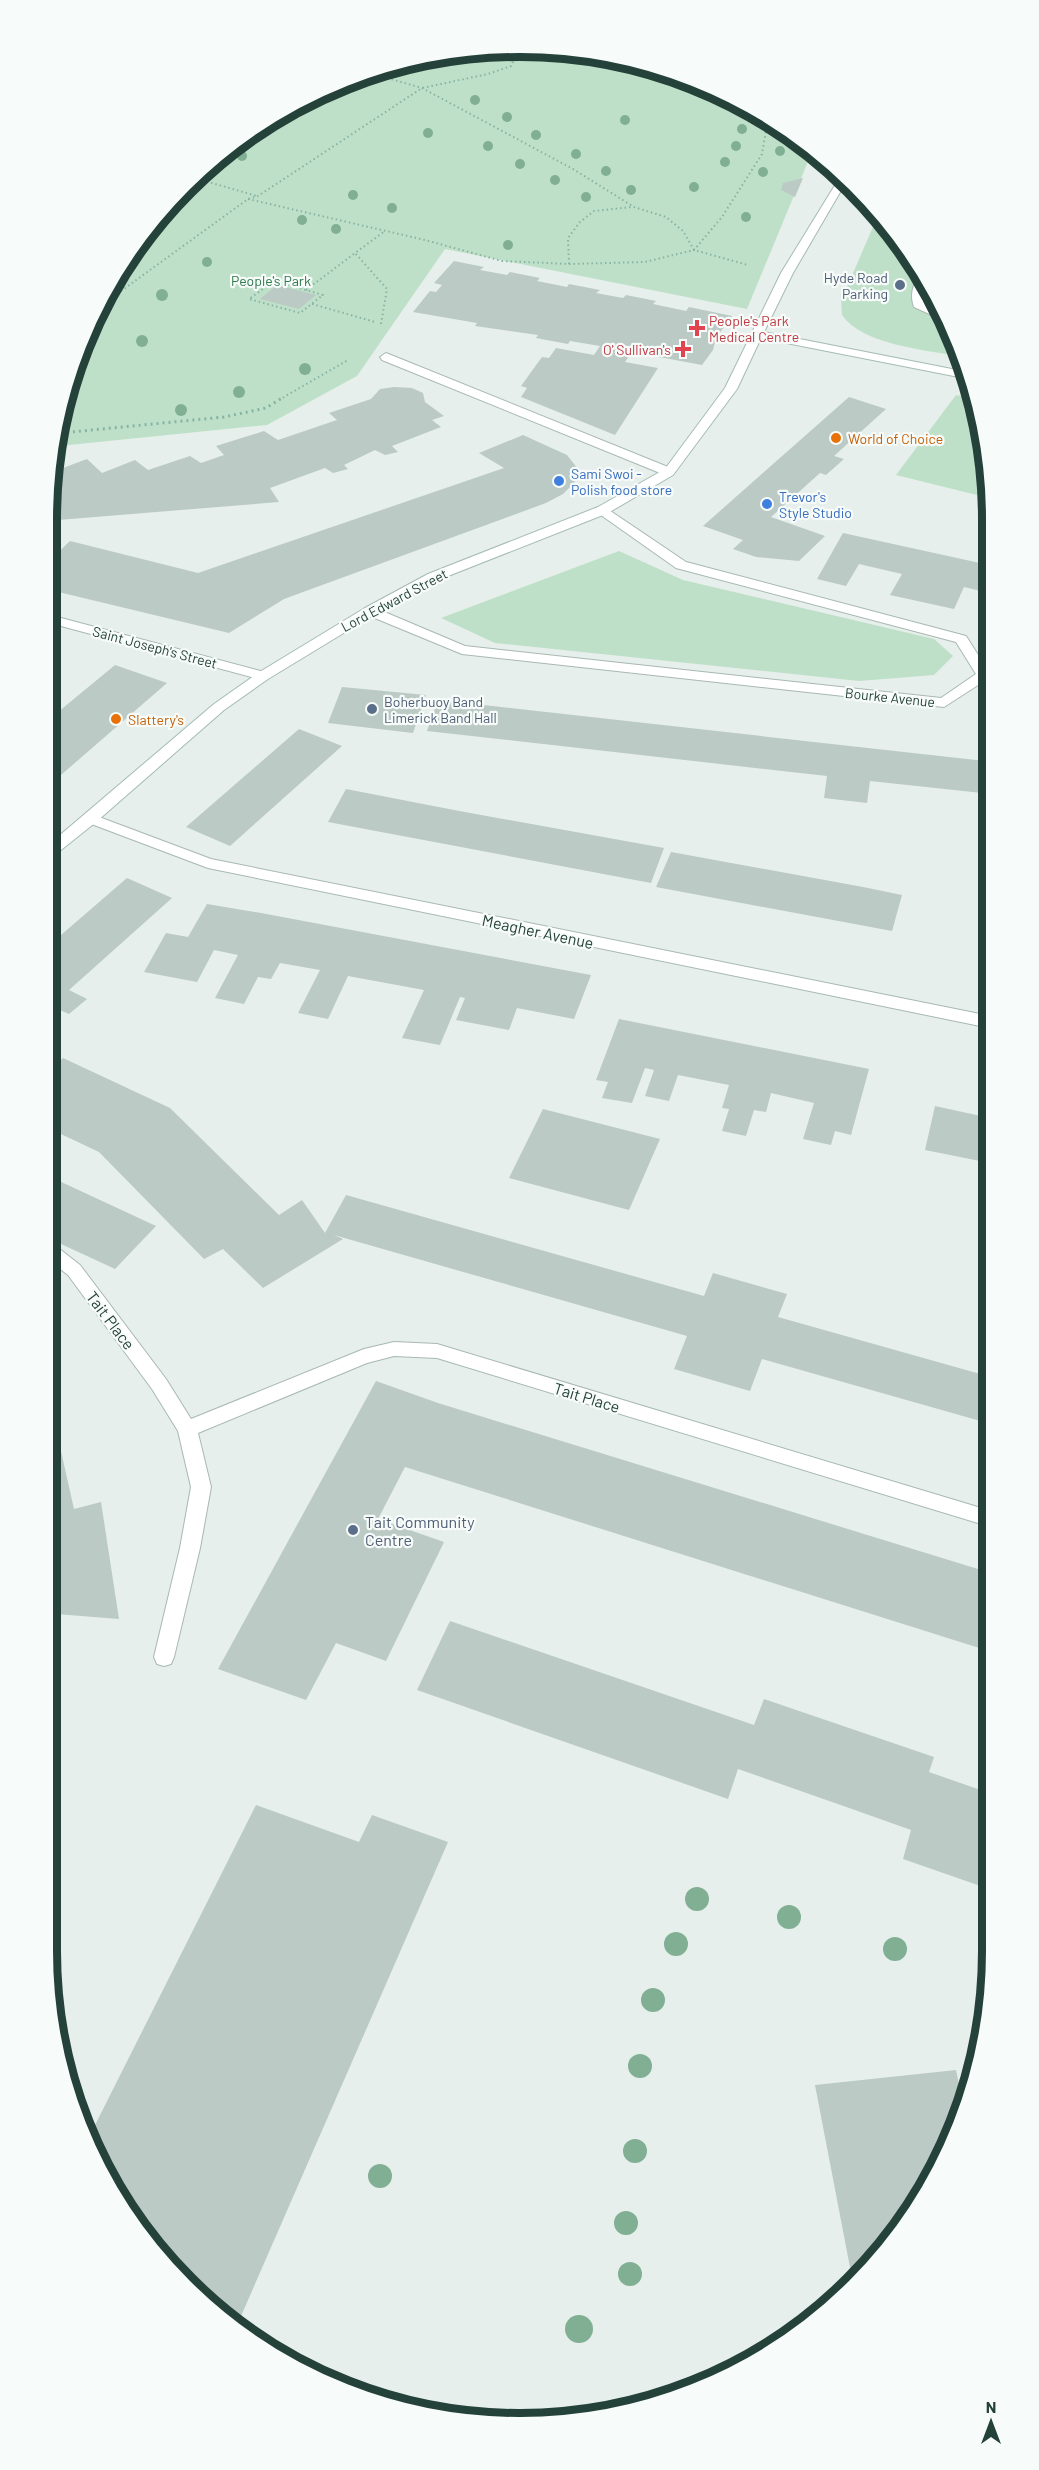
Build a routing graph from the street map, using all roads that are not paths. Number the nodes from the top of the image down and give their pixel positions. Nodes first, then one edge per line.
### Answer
1 (839, 185) edge
2 (920, 287) edge
3 (934, 314) edge
4 (757, 334) junction
5 (386, 357) dead end
6 (958, 374) edge
7 (669, 472) junction
8 (603, 510) junction
9 (370, 611) junction
10 (57, 621) edge
11 (982, 672) edge
12 (263, 676) junction
13 (982, 676) edge
14 (92, 819) junction
15 (57, 846) edge
16 (982, 1020) edge
17 (57, 1257) edge
18 (187, 1429) junction
19 (982, 1516) edge
20 (164, 1657) dead end

1 - 4 street, Lord Edward Street
2 - 3 street
4 - 6 street
4 - 7 street, Lord Edward Street
5 - 7 street
7 - 8 street, Lord Edward Street
8 - 9 street, Lord Edward Street
8 - 11 street, Bourke Avenue
9 - 12 street, Lord Edward Street
9 - 13 street, Bourke Avenue
10 - 12 street, Saint Joseph's Street
12 - 14 street, Lord Edward Street
14 - 15 street, Lord Edward Street
14 - 16 street, Meagher Avenue
17 - 18 street, Tait Place
18 - 19 street, Tait Place
18 - 20 street, Tait Place

